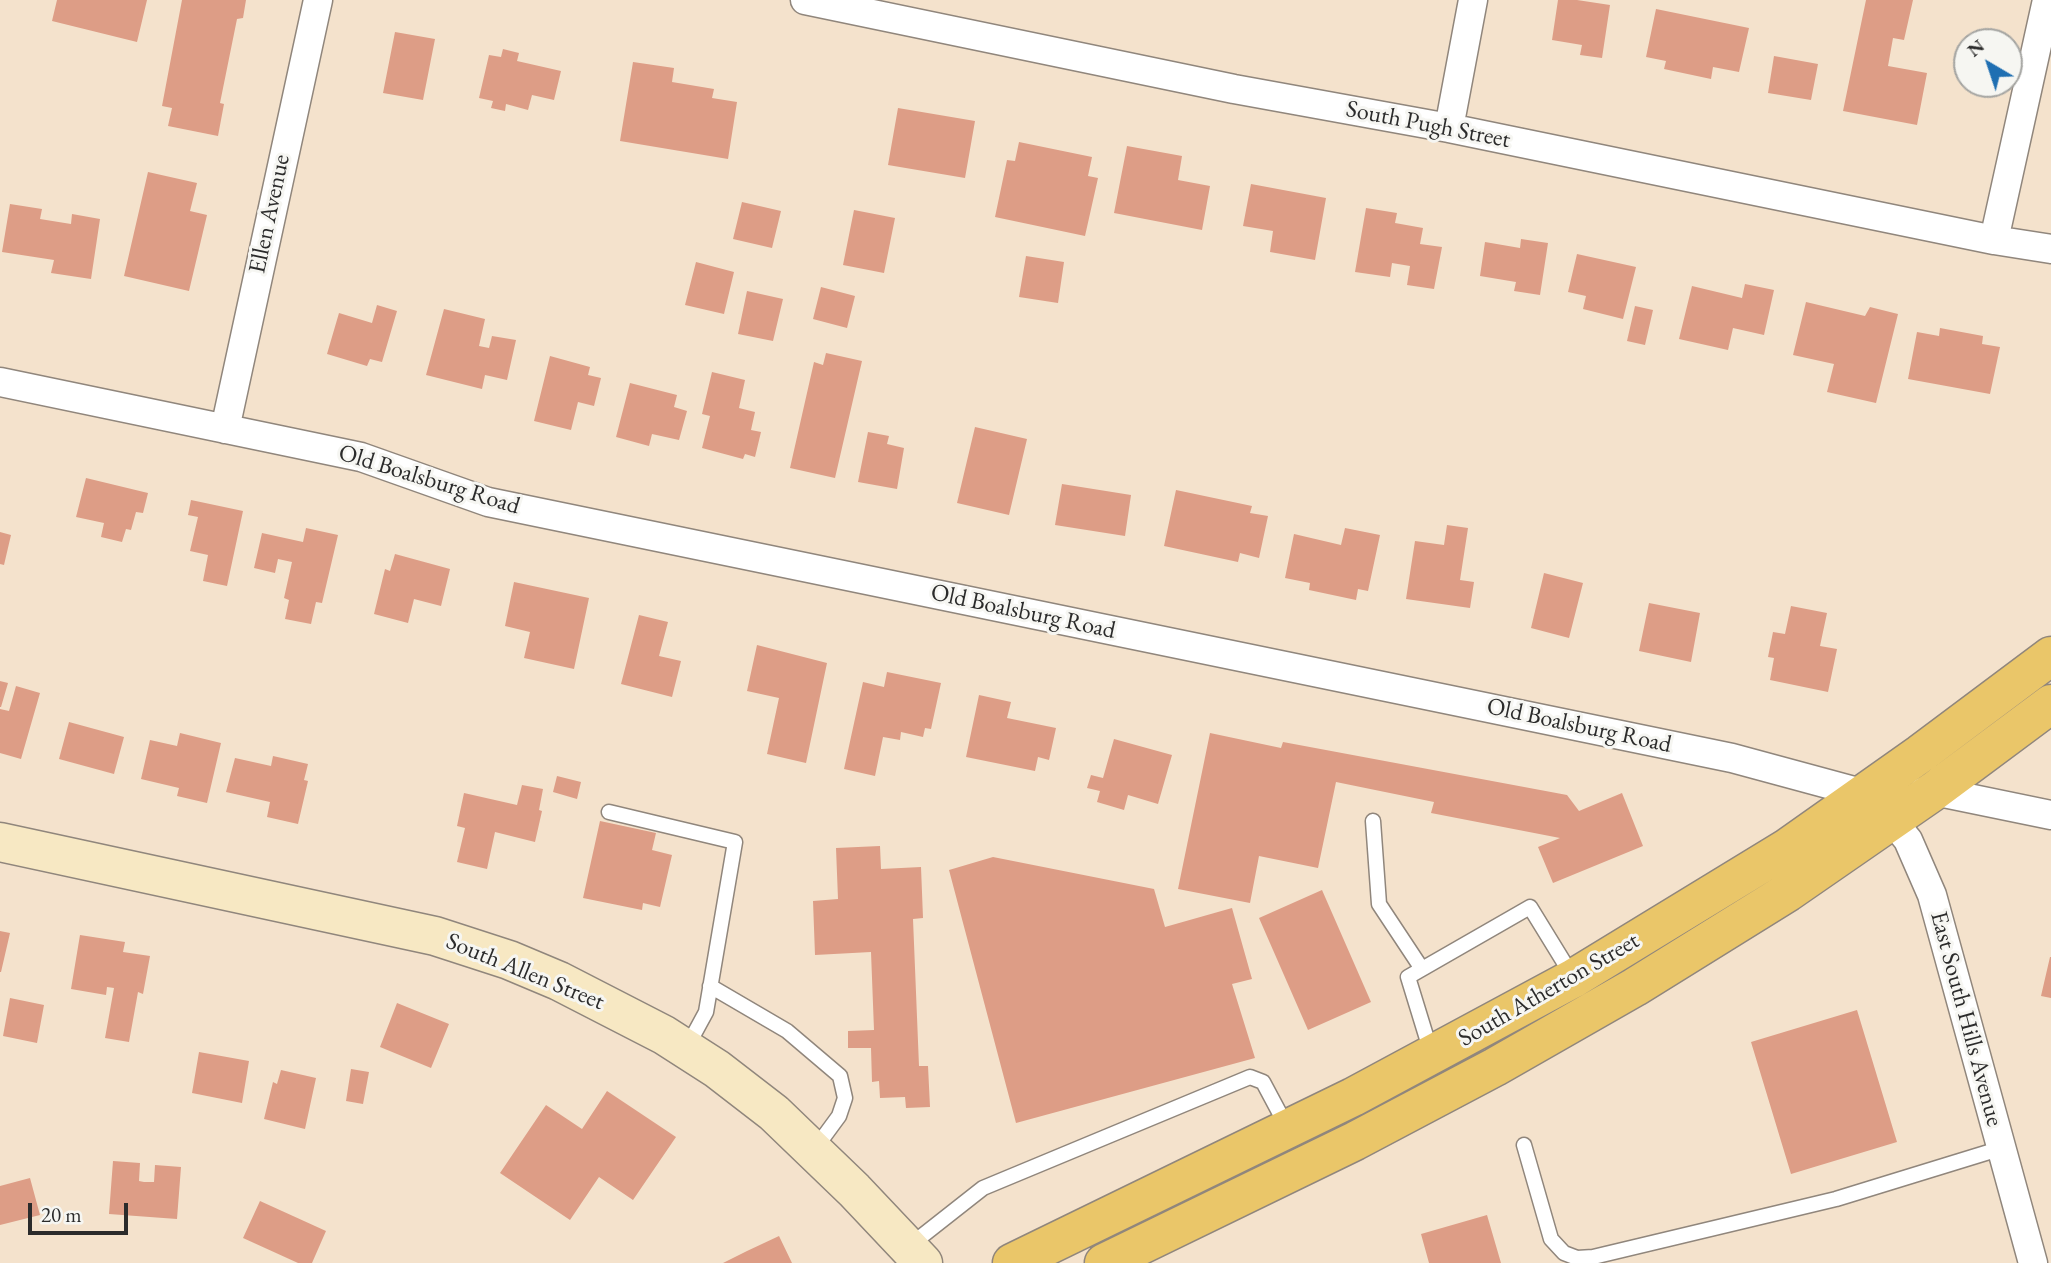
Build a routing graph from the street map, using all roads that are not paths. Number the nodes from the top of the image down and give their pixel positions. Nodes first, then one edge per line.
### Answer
1 (318, 0) edge
2 (805, 0) edge
3 (1474, 0) edge
4 (2046, 0) edge
5 (891, 8) edge
6 (1449, 128) junction
7 (1994, 240) junction
8 (2051, 249) edge
9 (0, 382) edge
10 (225, 429) junction
11 (2051, 656) edge
12 (2051, 704) edge
13 (1934, 791) junction
14 (1865, 794) junction
15 (609, 812) dead end
16 (2051, 815) edge
17 (1891, 820) junction
18 (1374, 821) dead end
19 (0, 842) edge
20 (1422, 968) junction
21 (1574, 978) junction
22 (710, 986) junction
23 (686, 1048) junction
24 (1433, 1055) junction
25 (1289, 1128) junction
26 (1524, 1145) dead end
27 (2002, 1148) junction
28 (814, 1150) junction
29 (915, 1255) edge
30 (1012, 1263) edge
31 (1104, 1263) edge
32 (2033, 1263) edge

1 - 10 street, Ellen Avenue
2 - 5 street, South Pugh Street
3 - 6 street
4 - 7 street
5 - 6 street, South Pugh Street
6 - 7 street, South Pugh Street
7 - 8 street, South Pugh Street
9 - 10 street, Old Boalsburg Road
10 - 14 street, Old Boalsburg Road
11 - 14 main road, South Atherton Street
12 - 13 main road, South Atherton Street
13 - 14 street, Old Boalsburg Road
13 - 16 street, Old Boalsburg Road
13 - 17 main road, South Atherton Street
14 - 17 street, East South Hills Avenue
14 - 21 main road, South Atherton Street
15 - 22 lane
17 - 27 street, East South Hills Avenue
17 - 31 main road, South Atherton Street
18 - 20 lane
19 - 23 street, South Allen Street
20 - 21 lane
20 - 24 lane
21 - 24 main road, South Atherton Street
22 - 23 lane
22 - 28 lane
23 - 28 street, South Allen Street
24 - 25 main road, South Atherton Street
25 - 29 lane
25 - 30 main road, South Atherton Street
26 - 27 lane
27 - 32 street, East South Hills Avenue
28 - 29 street, South Allen Street

